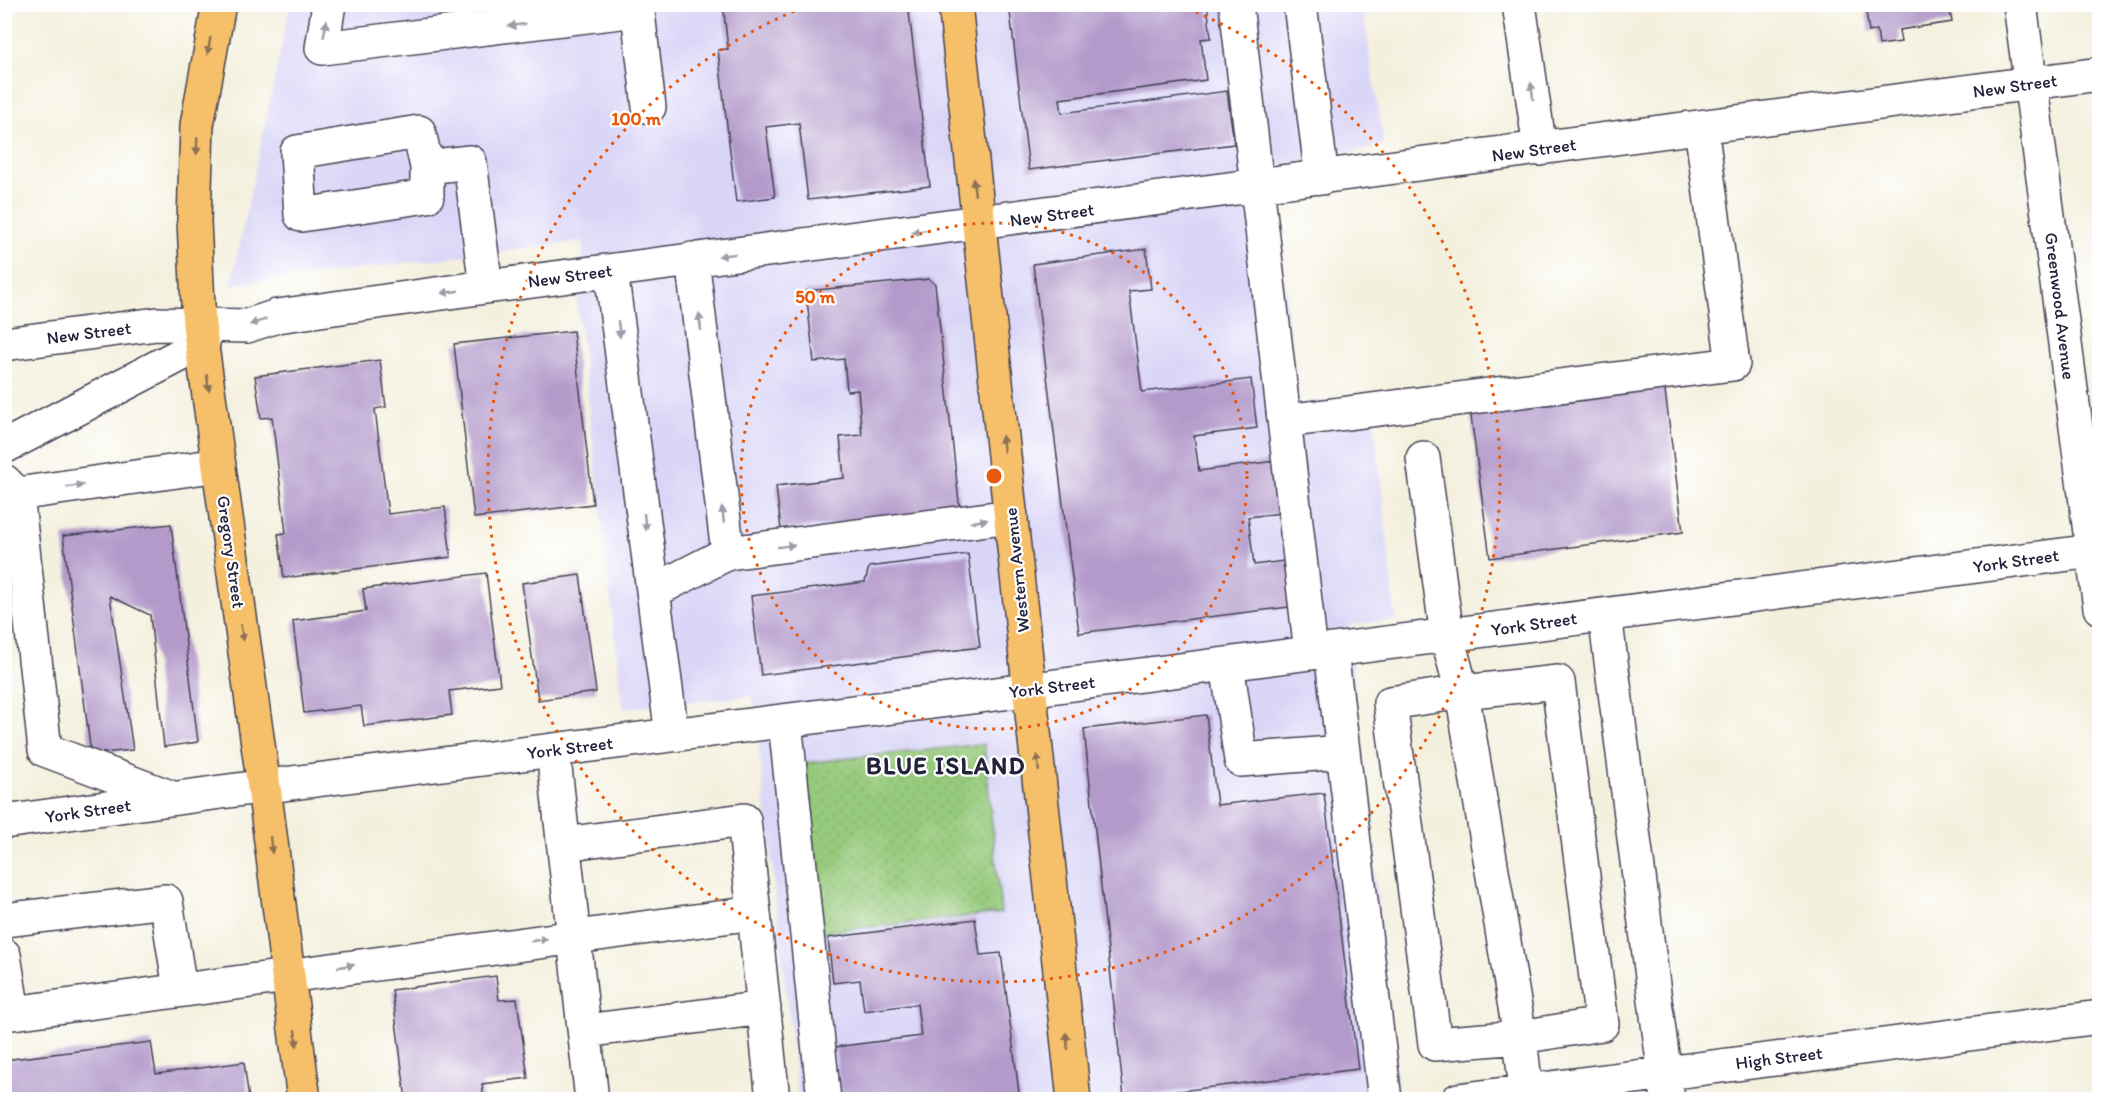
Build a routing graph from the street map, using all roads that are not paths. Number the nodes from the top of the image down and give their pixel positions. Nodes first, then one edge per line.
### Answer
1 (219, 4) edge
2 (330, 4) edge
3 (955, 4) edge
4 (1236, 4) edge
5 (1300, 4) edge
6 (1519, 4) edge
7 (2020, 4) edge
8 (637, 7) edge
9 (2100, 74) edge
10 (2031, 84) junction
11 (649, 107) dead end
12 (1701, 127) junction
13 (1540, 149) junction
14 (427, 167) dead end
15 (1322, 178) junction
16 (1259, 187) junction
17 (978, 224) junction
18 (692, 259) junction
19 (611, 271) junction
20 (486, 287) junction
21 (201, 334) junction
22 (4, 344) edge
23 (1285, 421) junction
24 (4, 447) edge
25 (1424, 458) dead end
26 (219, 465) junction
27 (11, 488) edge
28 (1011, 516) junction
29 (2096, 550) edge
30 (728, 553) junction
31 (654, 591) junction
32 (2100, 608) edge
33 (1605, 615) junction
34 (1447, 636) junction
35 (1321, 652) junction
36 (1227, 664) junction
37 (1031, 690) junction
38 (1462, 692) junction
39 (785, 721) junction
40 (672, 735) junction
41 (553, 750) junction
42 (1343, 752) junction
43 (264, 787) junction
44 (175, 799) junction
45 (4, 822) edge
46 (564, 844) junction
47 (754, 913) junction
48 (4, 920) edge
49 (574, 936) junction
50 (4, 955) edge
51 (288, 974) junction
52 (180, 989) junction
53 (764, 1008) junction
54 (2100, 1017) edge
55 (585, 1031) junction
56 (1520, 1037) junction
57 (1666, 1086) edge
58 (1526, 1091) junction
59 (304, 1100) edge
60 (592, 1100) edge
61 (773, 1100) edge
62 (824, 1100) edge
63 (1074, 1100) edge
64 (1385, 1100) edge
65 (1458, 1100) edge

1 -> 21 main road, Gregory Street
8 -> 2 street
17 -> 3 main road, Western Avenue
4 - 16 street
5 - 15 street
13 -> 6 street
7 - 10 street, Greenwood Avenue
8 - 11 street
9 - 10 street, New Street
10 - 12 street, New Street
10 - 29 street, Greenwood Avenue
12 - 13 street, New Street
12 - 23 street
13 - 15 street, New Street
14 - 20 street
15 - 16 street, New Street
16 - 17 street, New Street
16 - 23 street
17 -> 18 street, New Street
28 -> 17 main road, Western Avenue
18 - 19 street, New Street
30 -> 18 street
19 - 20 street, New Street
19 -> 31 street
20 -> 21 street, New Street
21 - 22 street, New Street
21 - 24 street
21 -> 26 main road, Gregory Street
23 - 35 street
25 - 34 street
27 -> 26 street
26 -> 43 main road, Gregory Street
27 - 44 street
30 -> 28 street
28 - 37 main road, Western Avenue
29 - 32 street, Greenwood Avenue
29 - 33 street, York Street
30 - 31 street
31 - 40 street
33 - 34 street, York Street
33 - 57 street
34 - 35 street, York Street
34 - 38 street
35 - 36 street, York Street
35 - 42 street
36 - 37 street, York Street
36 - 42 street
37 - 39 street, York Street
63 -> 37 main road, Western Avenue
38 - 56 street
38 - 56 street
38 - 56 street
39 - 40 street, York Street
39 - 62 street
40 - 41 street, York Street
41 - 43 street, York Street
41 - 46 street
42 - 64 street
43 - 44 street, York Street
43 -> 51 main road, Gregory Street
44 - 45 street, York Street
46 - 47 street
46 - 49 street
47 - 49 street
47 - 53 street
48 - 52 street
51 -> 49 street
49 - 55 street
50 - 52 street
51 - 52 street
51 -> 59 main road, Gregory Street
53 - 55 street
53 - 61 street
54 - 57 street, High Street
55 - 60 street
56 - 58 street
57 - 58 street, High Street
58 - 65 street, High Street

